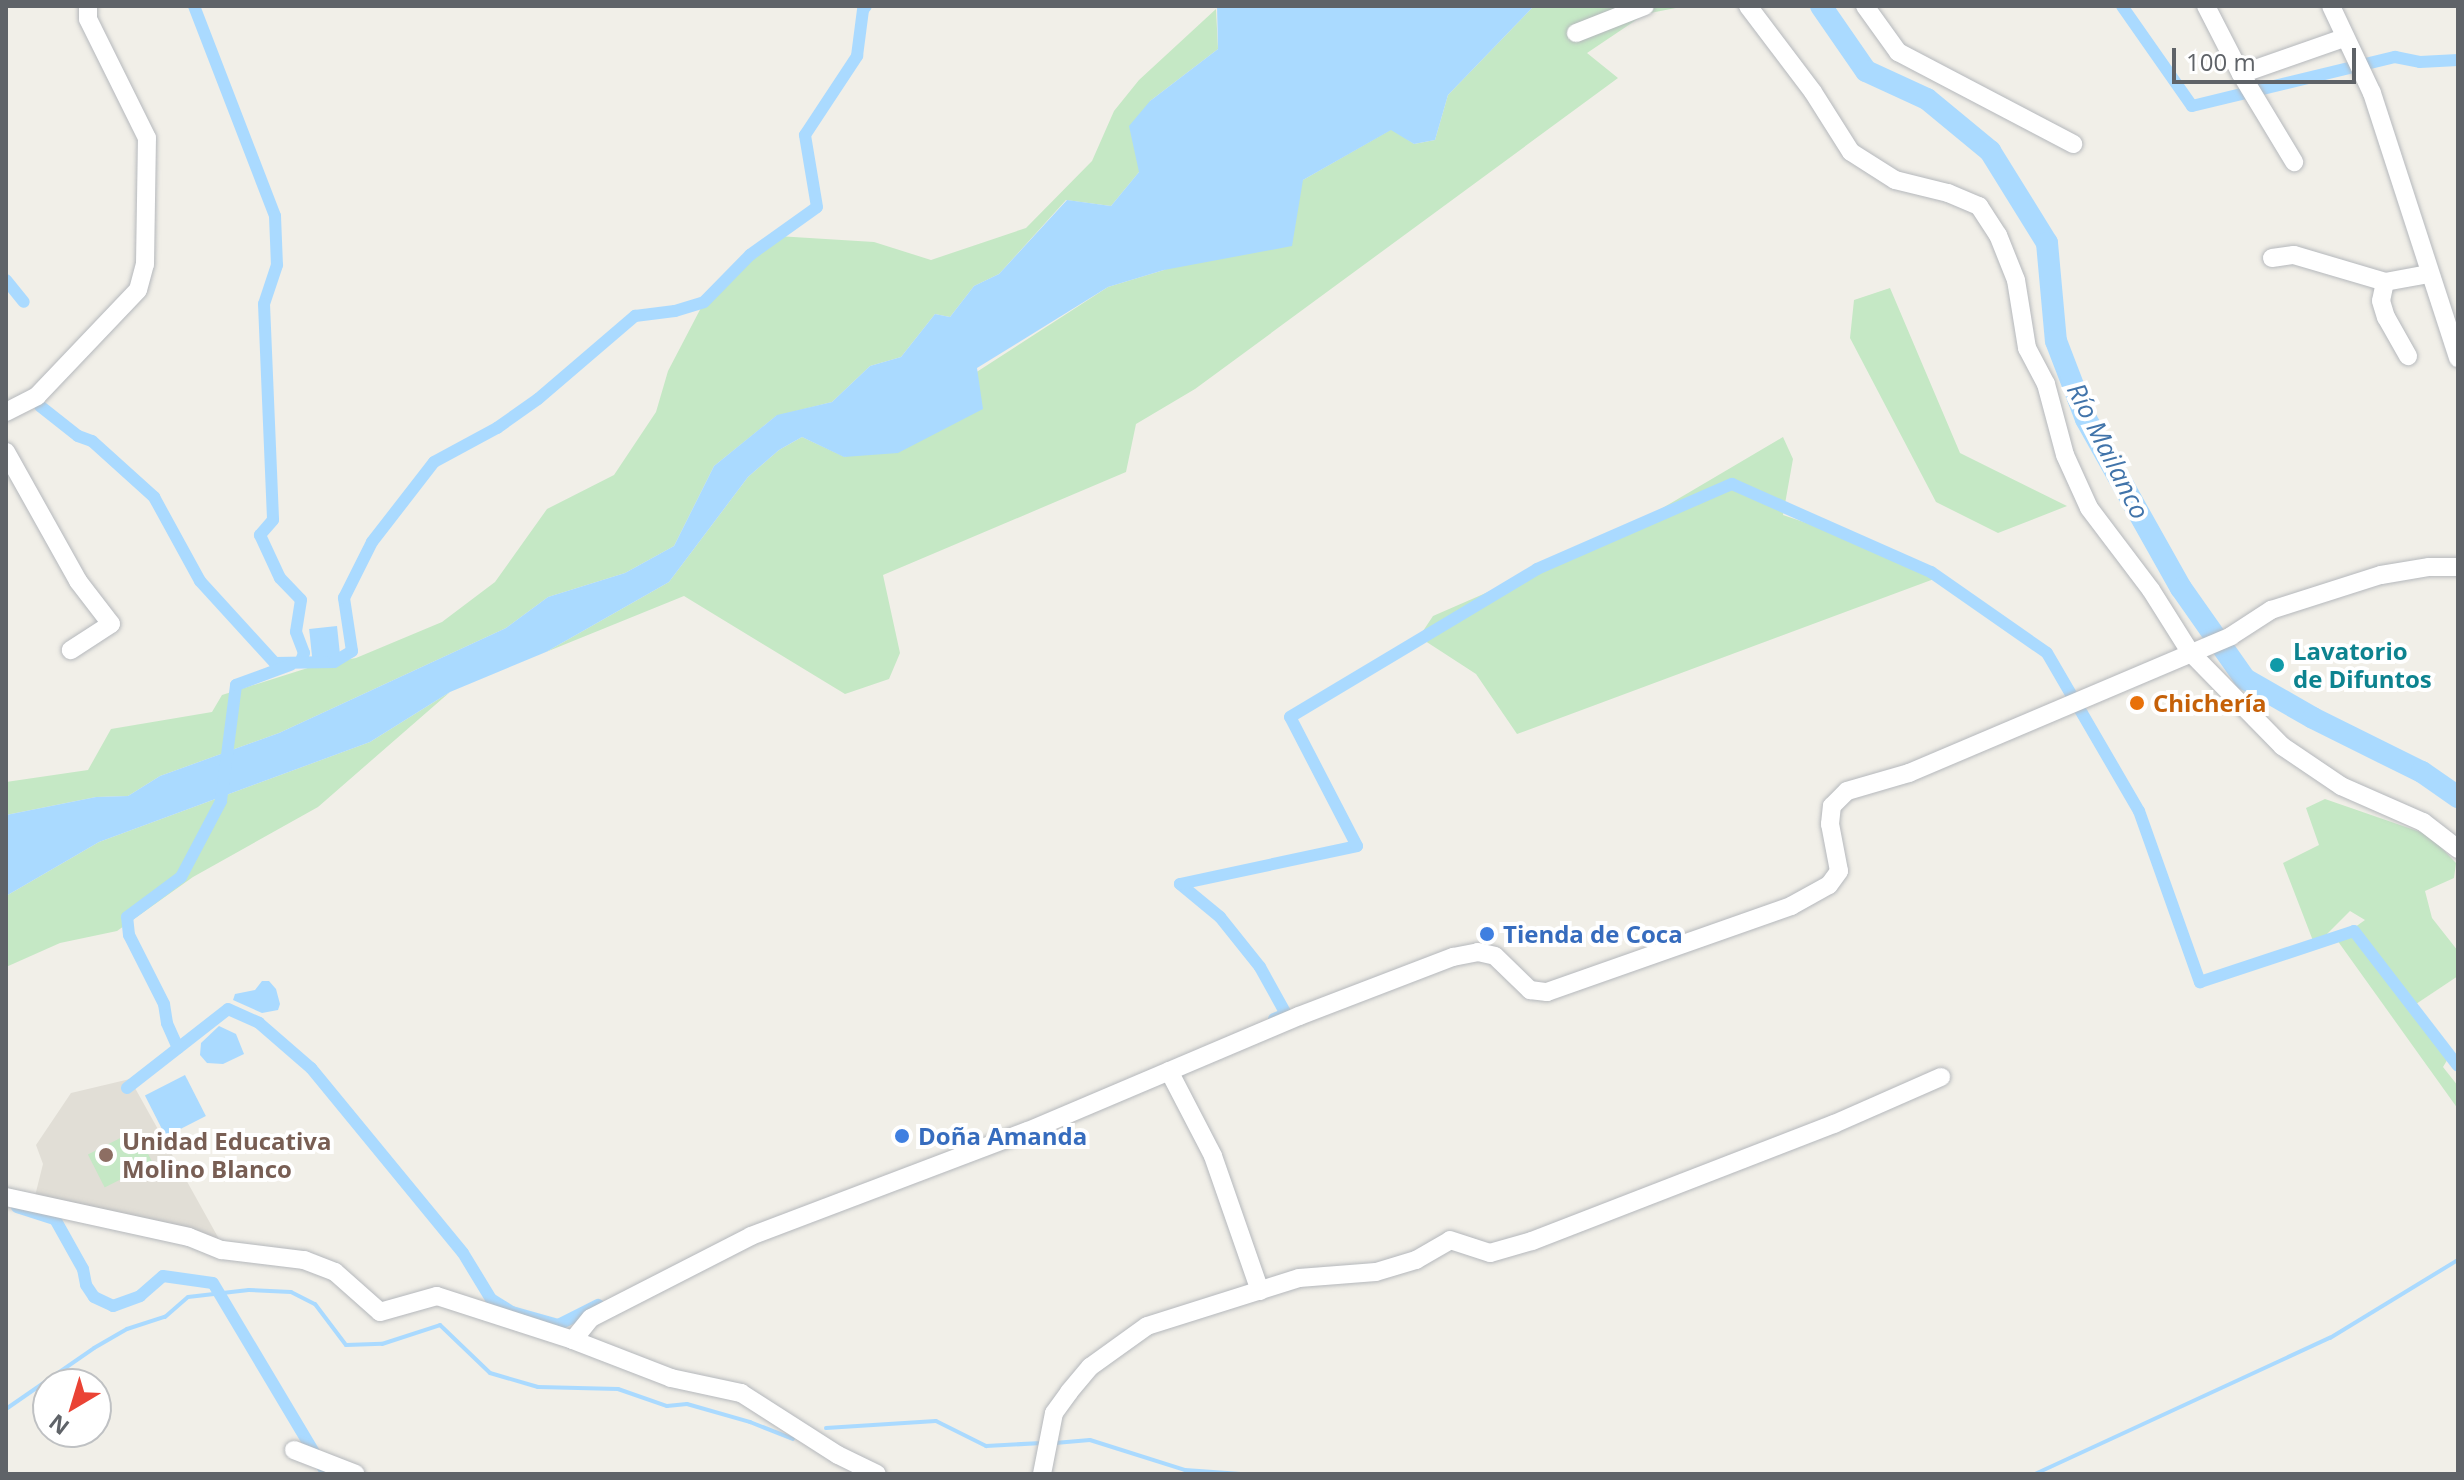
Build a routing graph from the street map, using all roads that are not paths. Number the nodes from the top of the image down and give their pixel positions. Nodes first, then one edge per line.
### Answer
1 (88, 6) edge
2 (1645, 6) edge
3 (1748, 6) edge
4 (1865, 6) edge
5 (2206, 6) edge
6 (2331, 6) edge
7 (1576, 33) dead end
8 (2344, 38) junction
9 (2241, 74) junction
10 (2073, 144) dead end
11 (2294, 162) dead end
12 (2272, 258) dead end
13 (2429, 274) junction
14 (2385, 282) junction
15 (2408, 356) dead end
16 (2458, 358) edge
17 (6, 412) edge
18 (6, 452) edge
19 (2458, 567) edge
20 (2198, 648) junction
21 (71, 650) dead end
22 (2458, 849) edge
23 (1169, 1071) junction
24 (1941, 1077) dead end
25 (6, 1197) edge
26 (1260, 1291) junction
27 (573, 1340) junction
28 (294, 1450) dead end
29 (356, 1474) edge
30 (877, 1474) edge
31 (1042, 1474) edge

1 - 17 street
2 - 7 street
3 - 20 street
4 - 10 street
5 - 9 street
6 - 8 street
8 - 9 street
8 - 13 street
9 - 11 street
12 - 14 street
13 - 14 street
13 - 16 street
14 - 15 street
18 - 21 street
19 - 20 street
20 - 22 street
20 - 23 street
23 - 26 street
23 - 27 street
24 - 26 street
25 - 27 street
26 - 31 street
27 - 30 street
28 - 29 street

